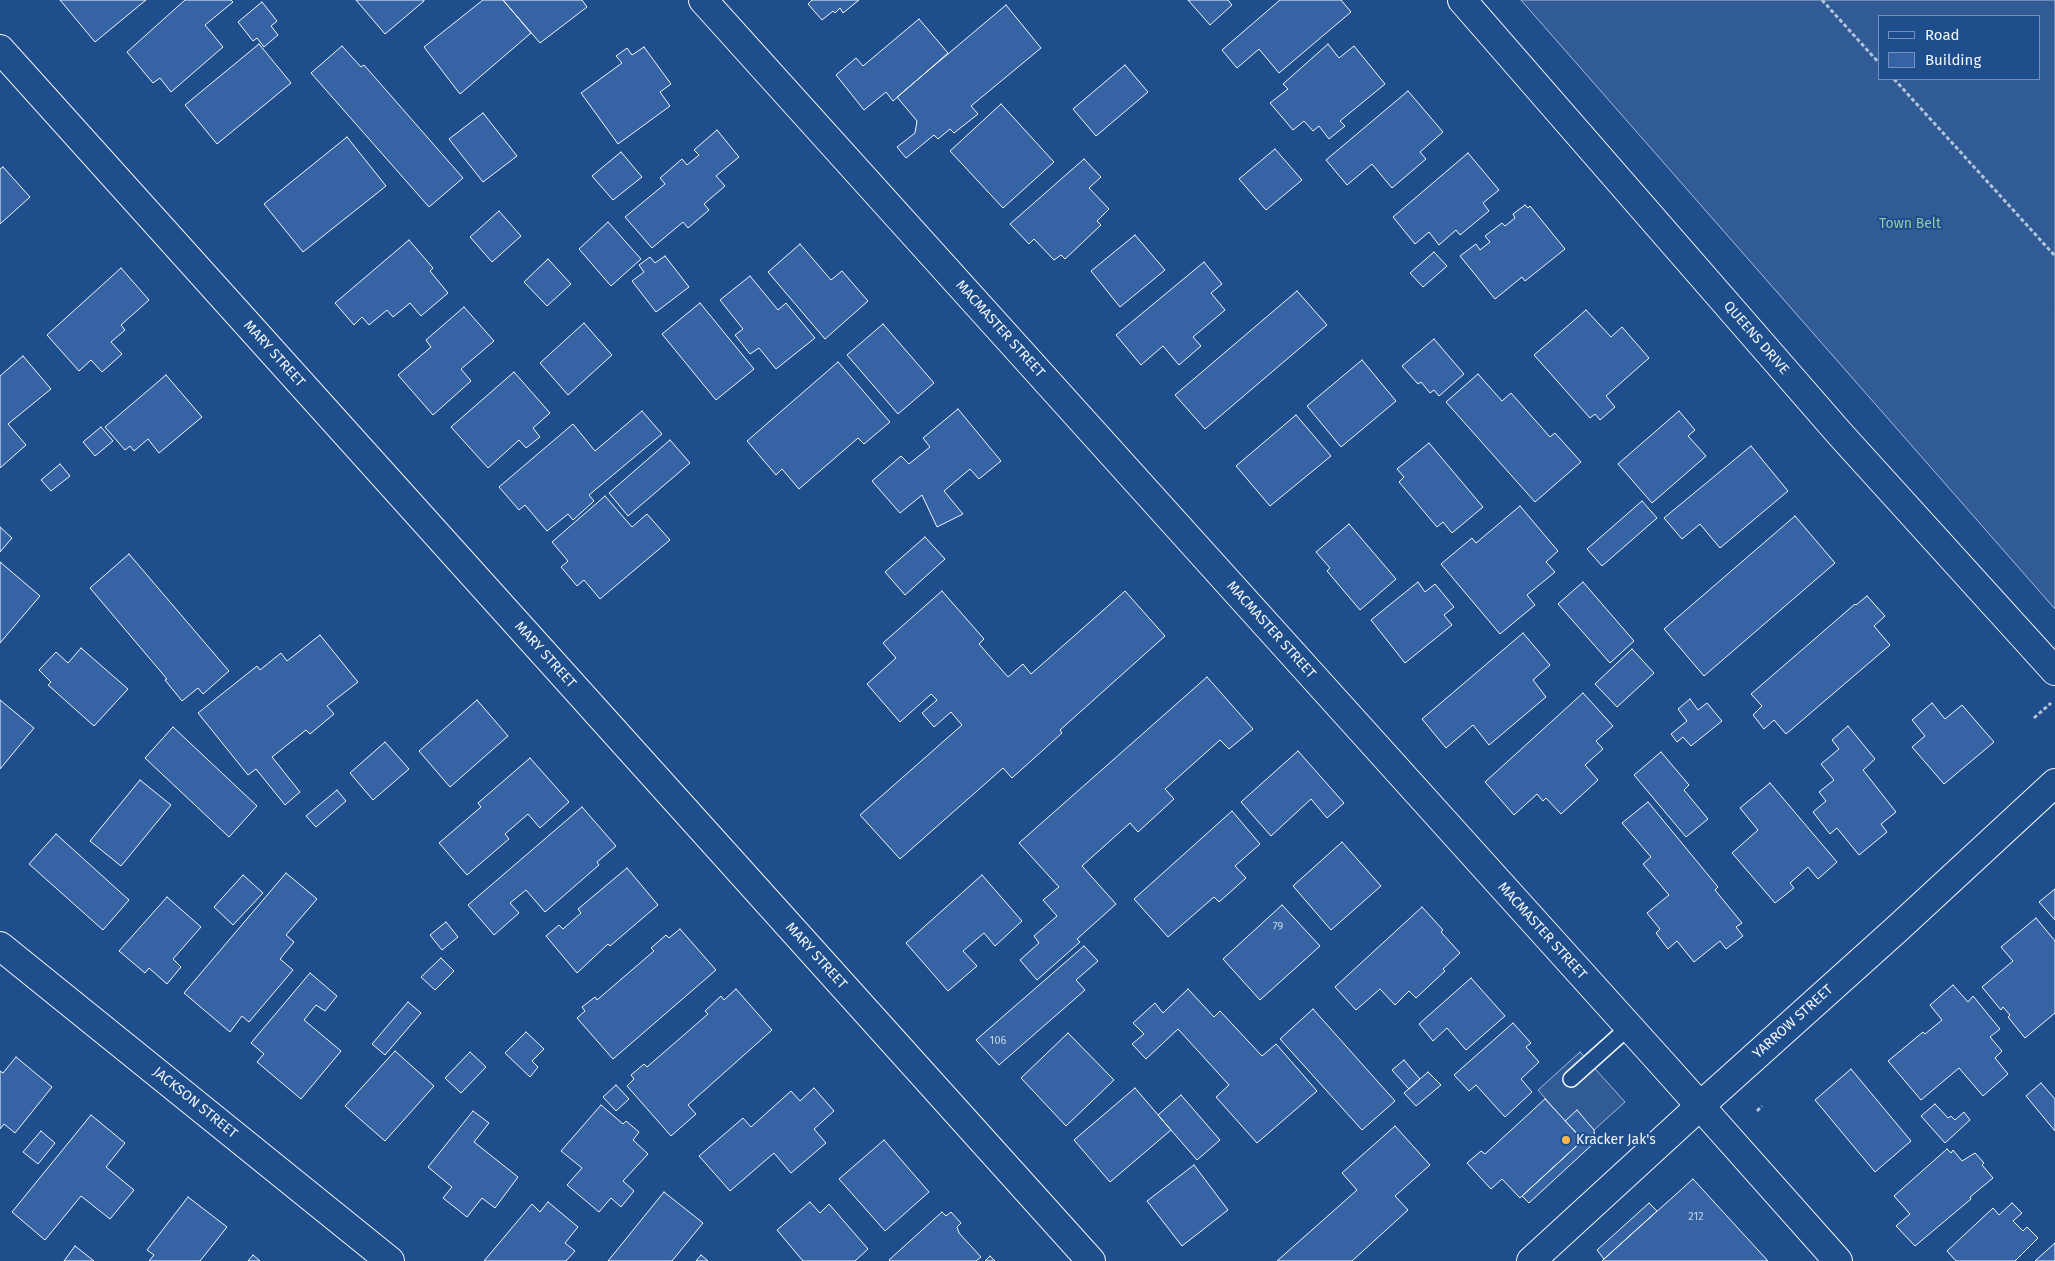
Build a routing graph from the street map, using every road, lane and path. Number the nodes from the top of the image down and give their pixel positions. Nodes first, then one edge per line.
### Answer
1 (703, 0) edge
2 (1462, 0) edge
3 (1822, 0) edge
4 (0, 49) edge
5 (1878, 61) edge
6 (1895, 80) edge
7 (2055, 256) edge
8 (2055, 672) edge
9 (2055, 699) edge
10 (2034, 718) dead end
11 (2055, 783) edge
12 (0, 946) edge
13 (1629, 1027) junction
14 (1571, 1079) dead end
15 (1700, 1106) junction
16 (1762, 1106) dead end
17 (1757, 1111) dead end
18 (390, 1261) edge
19 (1090, 1261) edge
20 (1531, 1261) edge
21 (1838, 1261) edge

1 - 13 street, MACMASTER STREET
2 - 8 street, QUEENS DRIVE
3 - 5 path
4 - 19 street, MARY STREET
6 - 7 path
9 - 10 path
11 - 15 street, YARROW STREET
12 - 18 street, JACKSON STREET
13 - 14 lane
13 - 15 street, MACMASTER STREET
15 - 20 street, YARROW STREET
15 - 21 street, MACMASTER STREET
16 - 17 path

